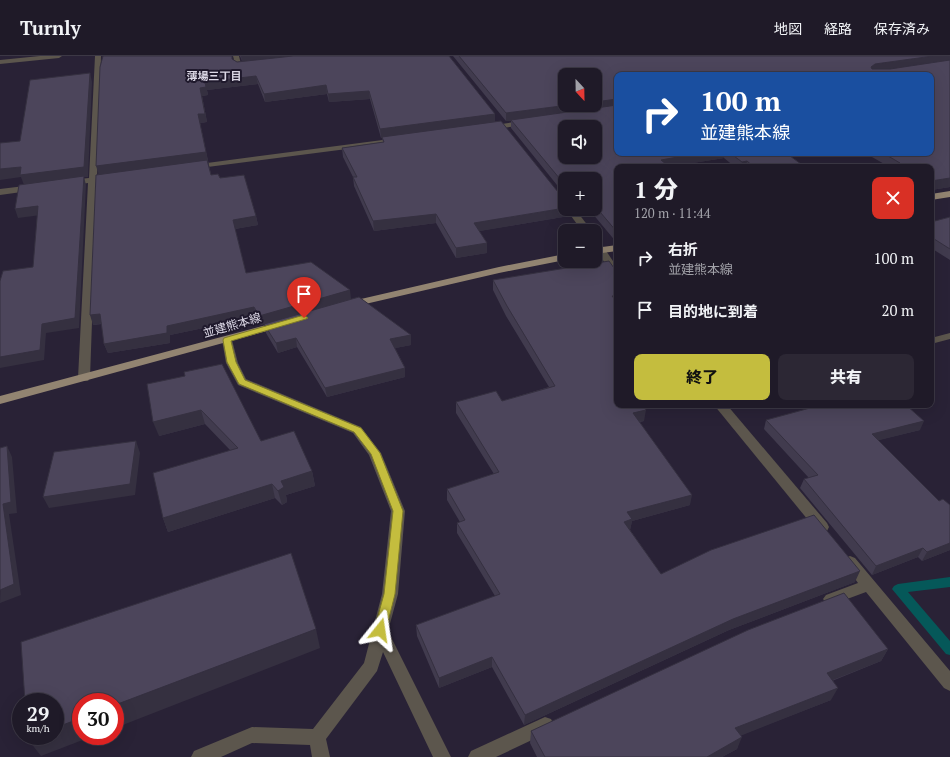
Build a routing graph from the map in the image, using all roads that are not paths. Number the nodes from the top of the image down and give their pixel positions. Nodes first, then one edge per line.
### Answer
1 (59, 56) edge
2 (98, 56) edge
3 (236, 56) edge
4 (0, 62) edge
5 (253, 64) edge
6 (534, 122) edge
7 (480, 129) edge
8 (409, 138) edge
9 (183, 168) edge
10 (122, 176) edge
11 (91, 180) junction
12 (61, 184) edge
13 (38, 187) edge
14 (0, 192) edge
15 (950, 194) edge
16 (934, 197) edge
17 (575, 216) edge
18 (582, 224) edge
19 (614, 248) edge
20 (602, 250) edge
21 (602, 255) edge
22 (558, 258) edge
23 (614, 271) edge
24 (334, 309) edge
25 (288, 322) edge
26 (950, 336) edge
27 (227, 340) junction
28 (934, 340) edge
29 (84, 378) junction
30 (0, 400) edge
31 (722, 408) edge
32 (830, 537) edge
33 (839, 549) edge
34 (869, 585) junction
35 (817, 605) edge
36 (380, 630) junction
37 (950, 683) edge
38 (556, 720) edge
39 (317, 737) junction
40 (200, 757) edge
41 (321, 757) edge
42 (442, 757) edge
43 (477, 757) edge

1 - 4 street
2 - 11 street
3 - 5 street
6 - 7 street
8 - 9 street
10 - 11 street
11 - 12 street
11 - 29 street
13 - 14 street
15 - 16 main road
17 - 18 street
19 - 20 main road
21 - 23 street
22 - 24 main road
25 - 27 main road, 並建熊本線
26 - 28 street
27 - 29 main road, 並建熊本線
27 - 36 street
29 - 30 main road, 並建熊本線
31 - 32 street
33 - 34 street
34 - 35 street
34 - 37 street
36 - 39 street
36 - 42 street
38 - 43 street
39 - 40 street
39 - 41 street

